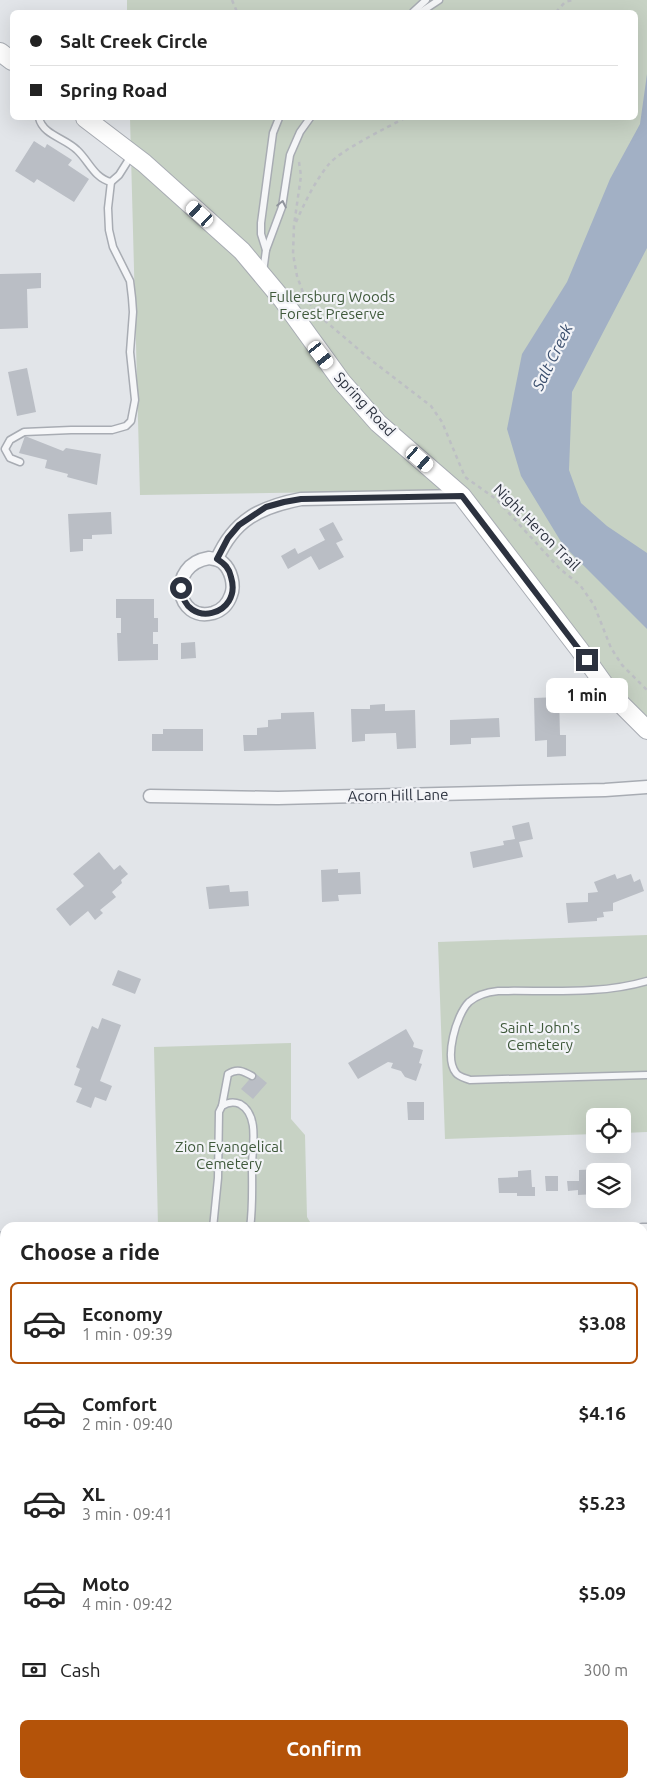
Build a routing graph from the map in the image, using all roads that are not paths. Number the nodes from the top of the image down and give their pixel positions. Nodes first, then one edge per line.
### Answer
1 (426, 0) edge
2 (439, 0) edge
3 (416, 10) edge
4 (424, 10) edge
5 (39, 120) edge
6 (88, 120) edge
7 (278, 120) edge
8 (309, 120) edge
9 (132, 154) junction
10 (111, 182) junction
11 (266, 250) junction
12 (262, 275) junction
13 (20, 462) dead end
14 (462, 496) junction
15 (217, 559) junction
16 (647, 730) edge
17 (647, 787) edge
18 (150, 796) dead end
19 (647, 981) edge
20 (647, 1075) edge
21 (252, 1076) dead end
22 (222, 1106) junction
23 (214, 1222) edge
24 (251, 1222) edge

1 - 3 lane
2 - 4 lane
5 - 10 lane
6 - 9 street, Spring Road
7 - 11 lane
11 -> 8 lane
9 - 10 lane
9 - 12 street, Spring Road
10 - 13 lane
11 - 12 lane
12 - 14 street, Spring Road
14 - 15 street
14 - 16 street, Spring Road
15 - 15 street
17 - 18 street, Acorn Hill Lane
19 - 20 lane
21 - 22 lane
22 - 23 lane
22 - 24 lane

